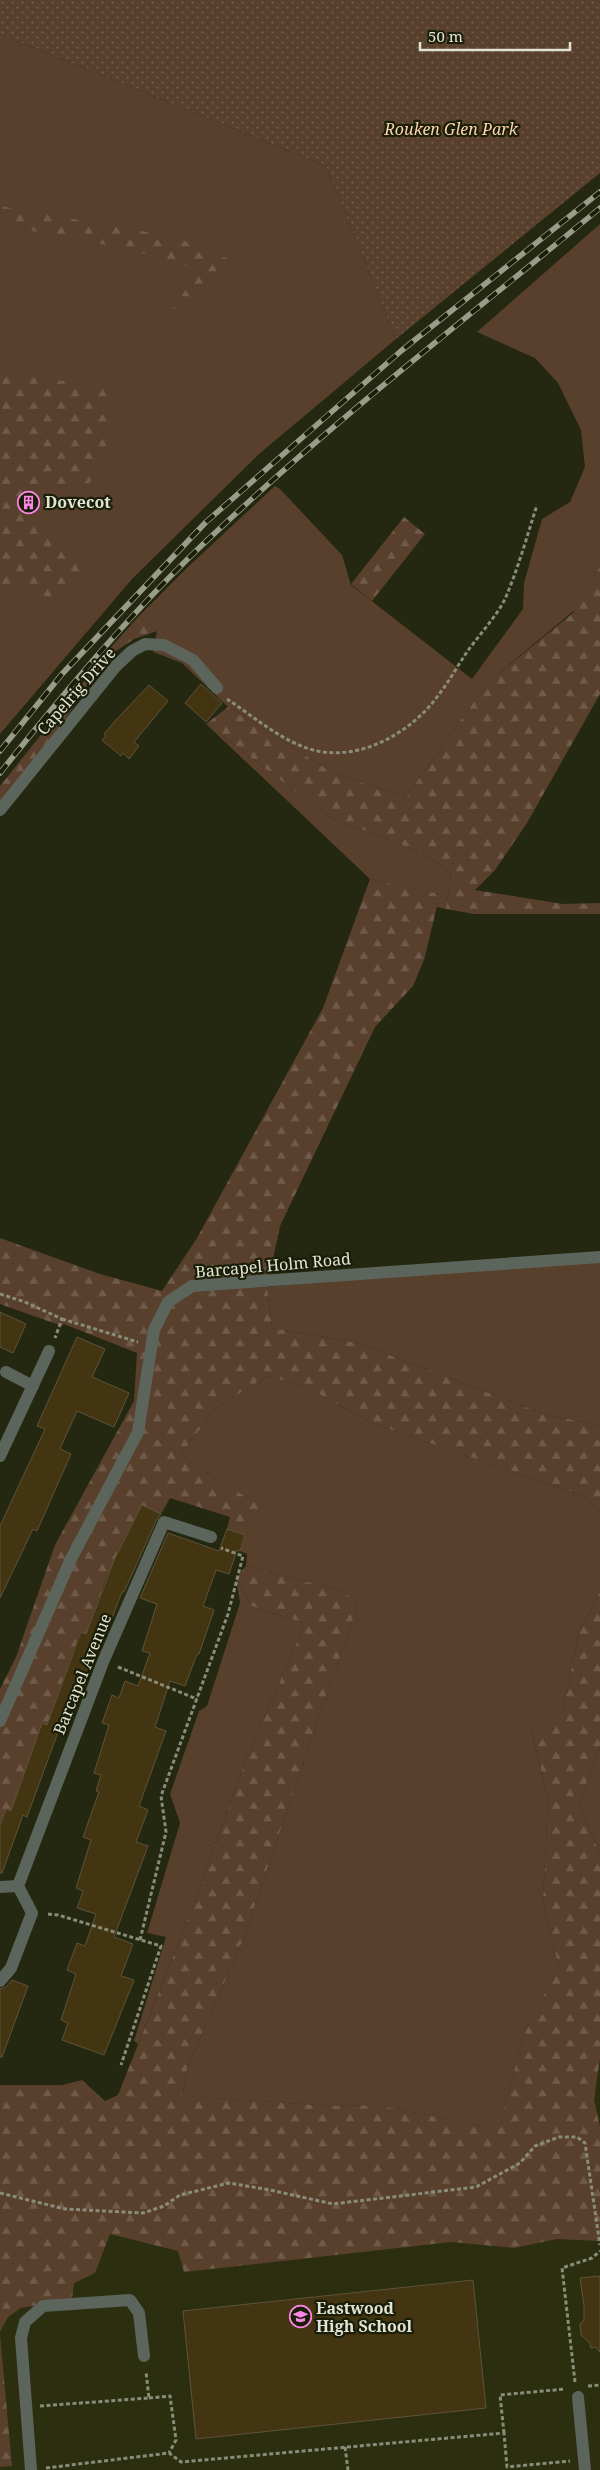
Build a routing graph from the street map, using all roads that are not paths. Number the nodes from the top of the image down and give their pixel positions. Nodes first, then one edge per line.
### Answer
1 (217, 688) road end
2 (0, 810) edge
3 (600, 1257) edge
4 (49, 1351) road end
5 (6, 1372) dead end
6 (33, 1386) junction
7 (0, 1456) edge
8 (211, 1537) road end
9 (0, 1721) edge
10 (18, 1886) junction
11 (0, 1887) edge
12 (0, 1981) edge
13 (144, 2356) road end
14 (577, 2392) road end
15 (584, 2465) edge
16 (36, 2469) edge

1 - 2 street, Capelrig Drive
3 - 9 street, Barcapel Holm Road
4 - 6 street
5 - 6 street
6 - 7 street
8 - 10 street, Barcapel Avenue
10 - 11 street
10 - 12 street
13 - 16 street
14 - 15 street

